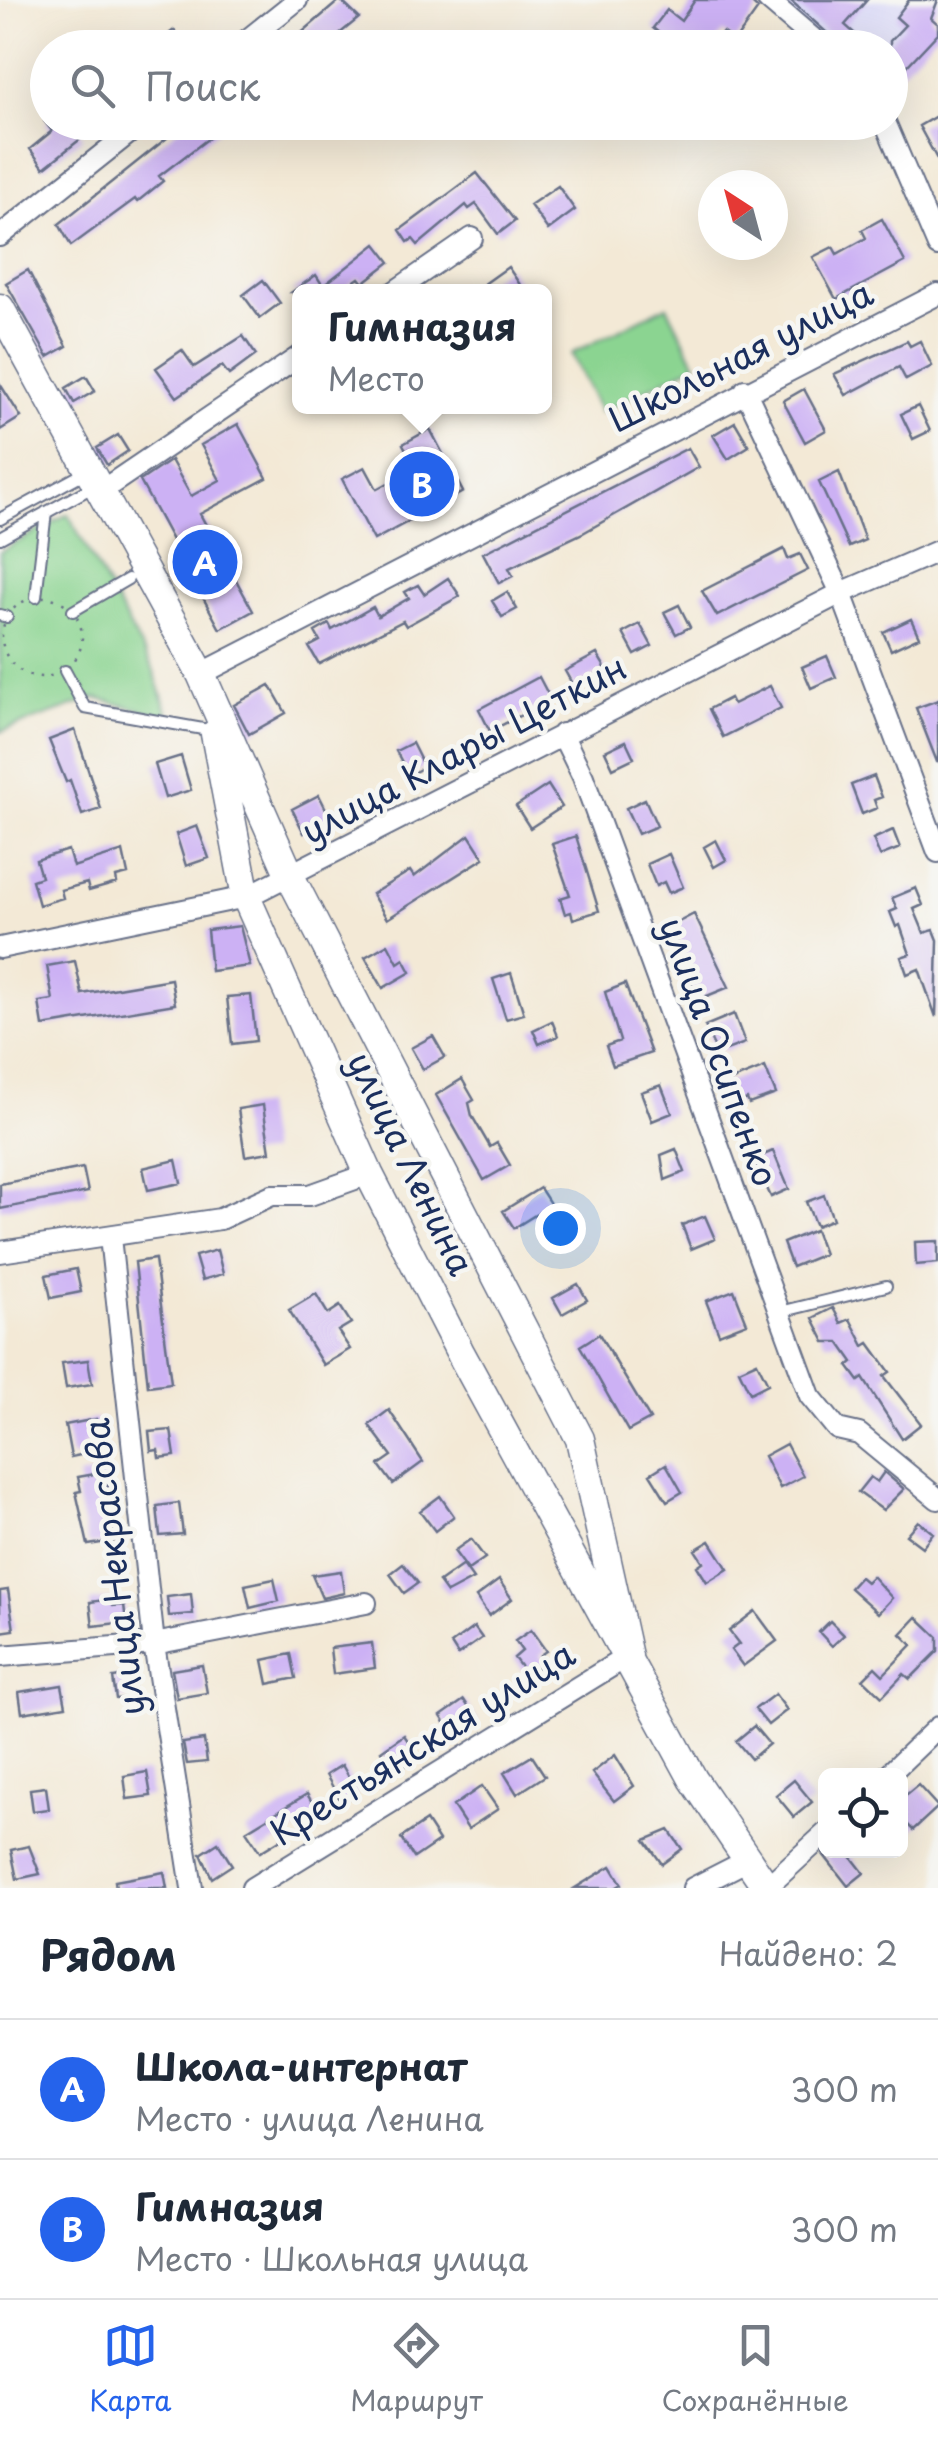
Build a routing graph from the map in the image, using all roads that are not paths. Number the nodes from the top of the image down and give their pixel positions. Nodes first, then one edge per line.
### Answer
1 (297, 0) edge
2 (768, 0) edge
3 (260, 30) edge
4 (803, 30) edge
5 (120, 140) edge
6 (894, 140) edge
7 (0, 236) edge
8 (472, 238) dead end
9 (938, 246) edge
10 (406, 284) edge
11 (938, 294) edge
12 (0, 308) edge
13 (292, 361) edge
14 (745, 390) junction
15 (96, 482) junction
16 (46, 512) junction
17 (0, 520) edge
18 (0, 538) edge
19 (938, 551) edge
20 (128, 579) dead end
21 (842, 593) junction
22 (36, 597) road end
23 (73, 610) road end
24 (65, 671) road end
25 (201, 674) junction
26 (214, 731) junction
27 (562, 734) junction
28 (938, 852) edge
29 (291, 878) junction
30 (246, 897) junction
31 (0, 948) edge
32 (369, 1174) junction
33 (110, 1237) junction
34 (0, 1252) edge
35 (886, 1286) dead end
36 (779, 1312) junction
37 (938, 1500) edge
38 (366, 1603) dead end
39 (154, 1644) junction
40 (0, 1656) edge
41 (628, 1656) junction
42 (938, 1728) edge
43 (895, 1768) edge
44 (818, 1840) edge
45 (746, 1861) junction
46 (192, 1888) edge
47 (252, 1888) edge
48 (693, 1888) edge
49 (767, 1888) edge

1 - 3 street
2 - 4 street
5 - 7 street
6 - 9 street
8 - 10 street
11 - 14 street, Школьная улица
12 - 15 main road, улица Ленина
13 - 15 street
14 - 21 street
14 - 25 street, Школьная улица
15 - 16 lane
15 - 17 lane
15 - 25 main road, улица Ленина
16 - 18 lane
16 - 22 lane
19 - 21 street, улица Клары Цеткин
20 - 23 lane
21 - 27 street, улица Клары Цеткин
21 - 28 street
24 - 26 lane
25 - 26 main road, улица Ленина
25 - 29 main road, улица Ленина
26 - 30 main road, улица Ленина
27 - 29 street, улица Клары Цеткин
27 - 36 street, улица Осипенко
29 - 30 street, улица Клары Цеткин
29 - 41 main road, улица Ленина
30 - 31 street, улица Клары Цеткин
30 - 32 main road, улица Ленина
32 - 33 street
32 - 41 main road, улица Ленина
33 - 34 street
33 - 39 street, улица Некрасова
35 - 36 lane
36 - 37 street, улица Осипенко
38 - 39 street
39 - 40 street
39 - 46 street, улица Некрасова
41 - 45 main road, улица Ленина
41 - 47 street, Крестьянская улица
42 - 43 street
44 - 49 street
45 - 48 street
45 - 49 main road, улица Ленина

